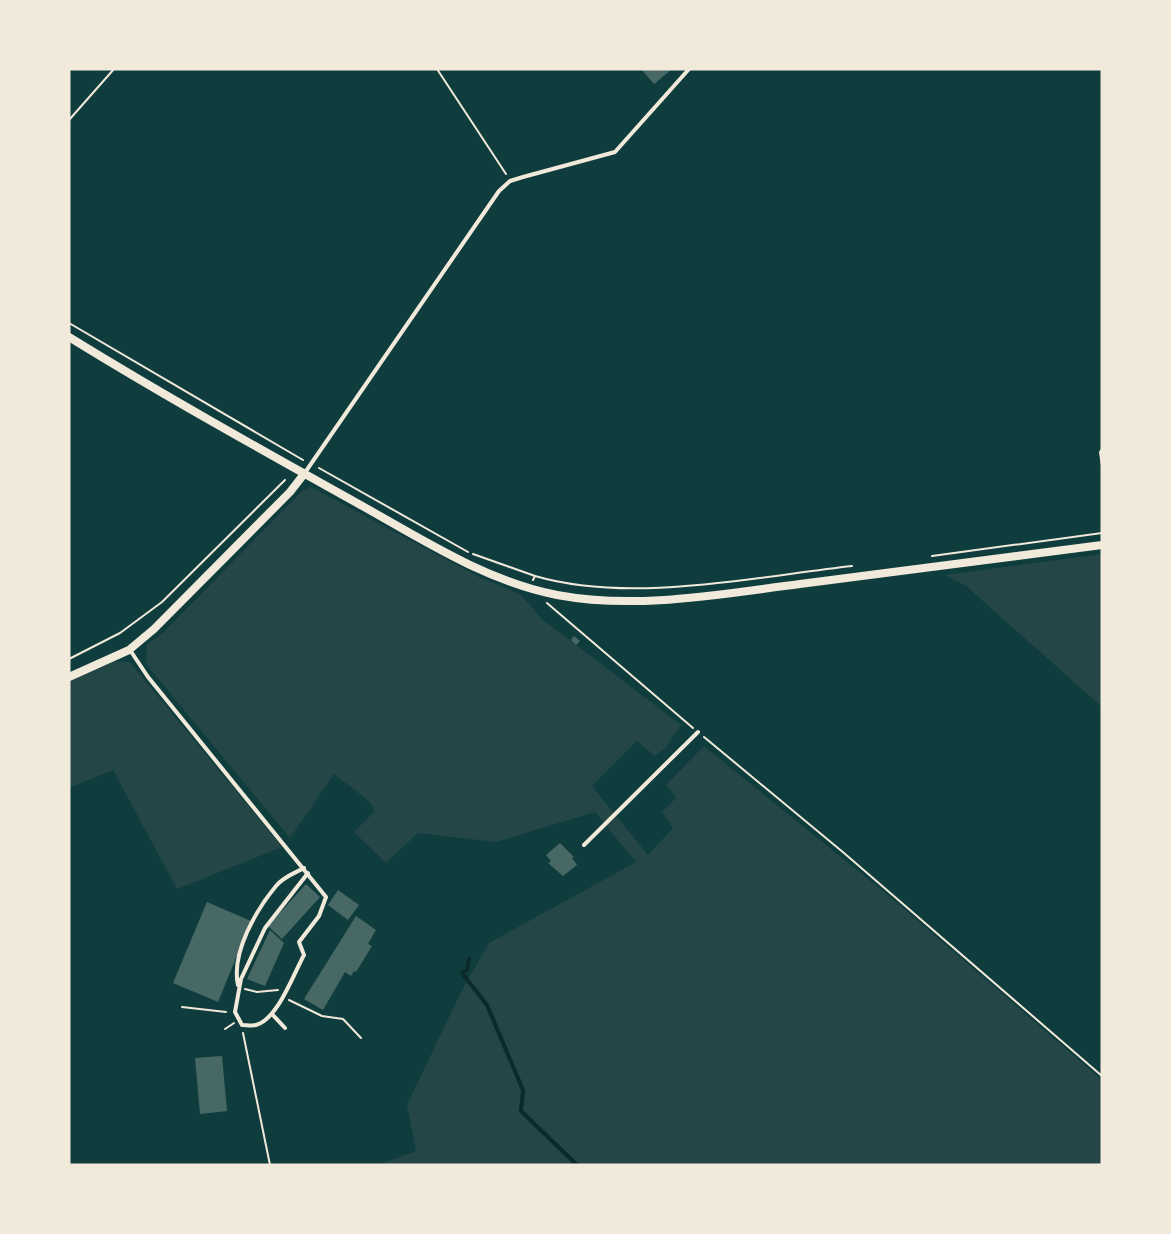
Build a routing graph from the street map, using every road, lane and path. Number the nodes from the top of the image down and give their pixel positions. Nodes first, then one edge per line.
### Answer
1 (114, 69) edge
2 (437, 69) edge
3 (689, 69) edge
4 (69, 120) edge
5 (510, 181) junction
6 (69, 323) edge
7 (69, 337) edge
8 (1102, 449) edge
9 (311, 464) junction
10 (1102, 466) edge
11 (304, 474) junction
12 (1102, 533) edge
13 (1102, 545) edge
14 (928, 556) dead end
15 (859, 565) dead end
16 (535, 576) junction
17 (529, 588) junction
18 (547, 603) dead end
19 (129, 650) junction
20 (69, 659) edge
21 (69, 676) edge
22 (698, 732) junction
23 (584, 844) dead end
24 (304, 868) junction
25 (308, 873) junction
26 (238, 988) junction
27 (287, 989) junction
28 (283, 997) junction
29 (182, 1007) dead end
30 (235, 1012) junction
31 (272, 1014) junction
32 (242, 1025) junction
33 (285, 1028) dead end
34 (361, 1038) dead end
35 (1102, 1076) edge
36 (270, 1165) edge

1 - 4 path
2 - 5 path
3 - 5 lane
5 - 9 lane
6 - 9 path
7 - 11 street
8 - 10 path
9 - 11 lane
9 - 16 path
11 - 17 street
11 - 19 street
11 - 20 path
12 - 14 path
13 - 17 street
15 - 16 path
16 - 17 path
18 - 22 path
19 - 21 street
19 - 24 lane
22 - 23 lane
22 - 35 path
24 - 25 lane
24 - 26 lane
25 - 26 lane
25 - 27 lane
26 - 27 path
26 - 30 lane
27 - 28 lane
28 - 31 lane
28 - 34 path
29 - 30 path
30 - 32 lane
31 - 32 lane
31 - 33 lane
32 - 36 path

